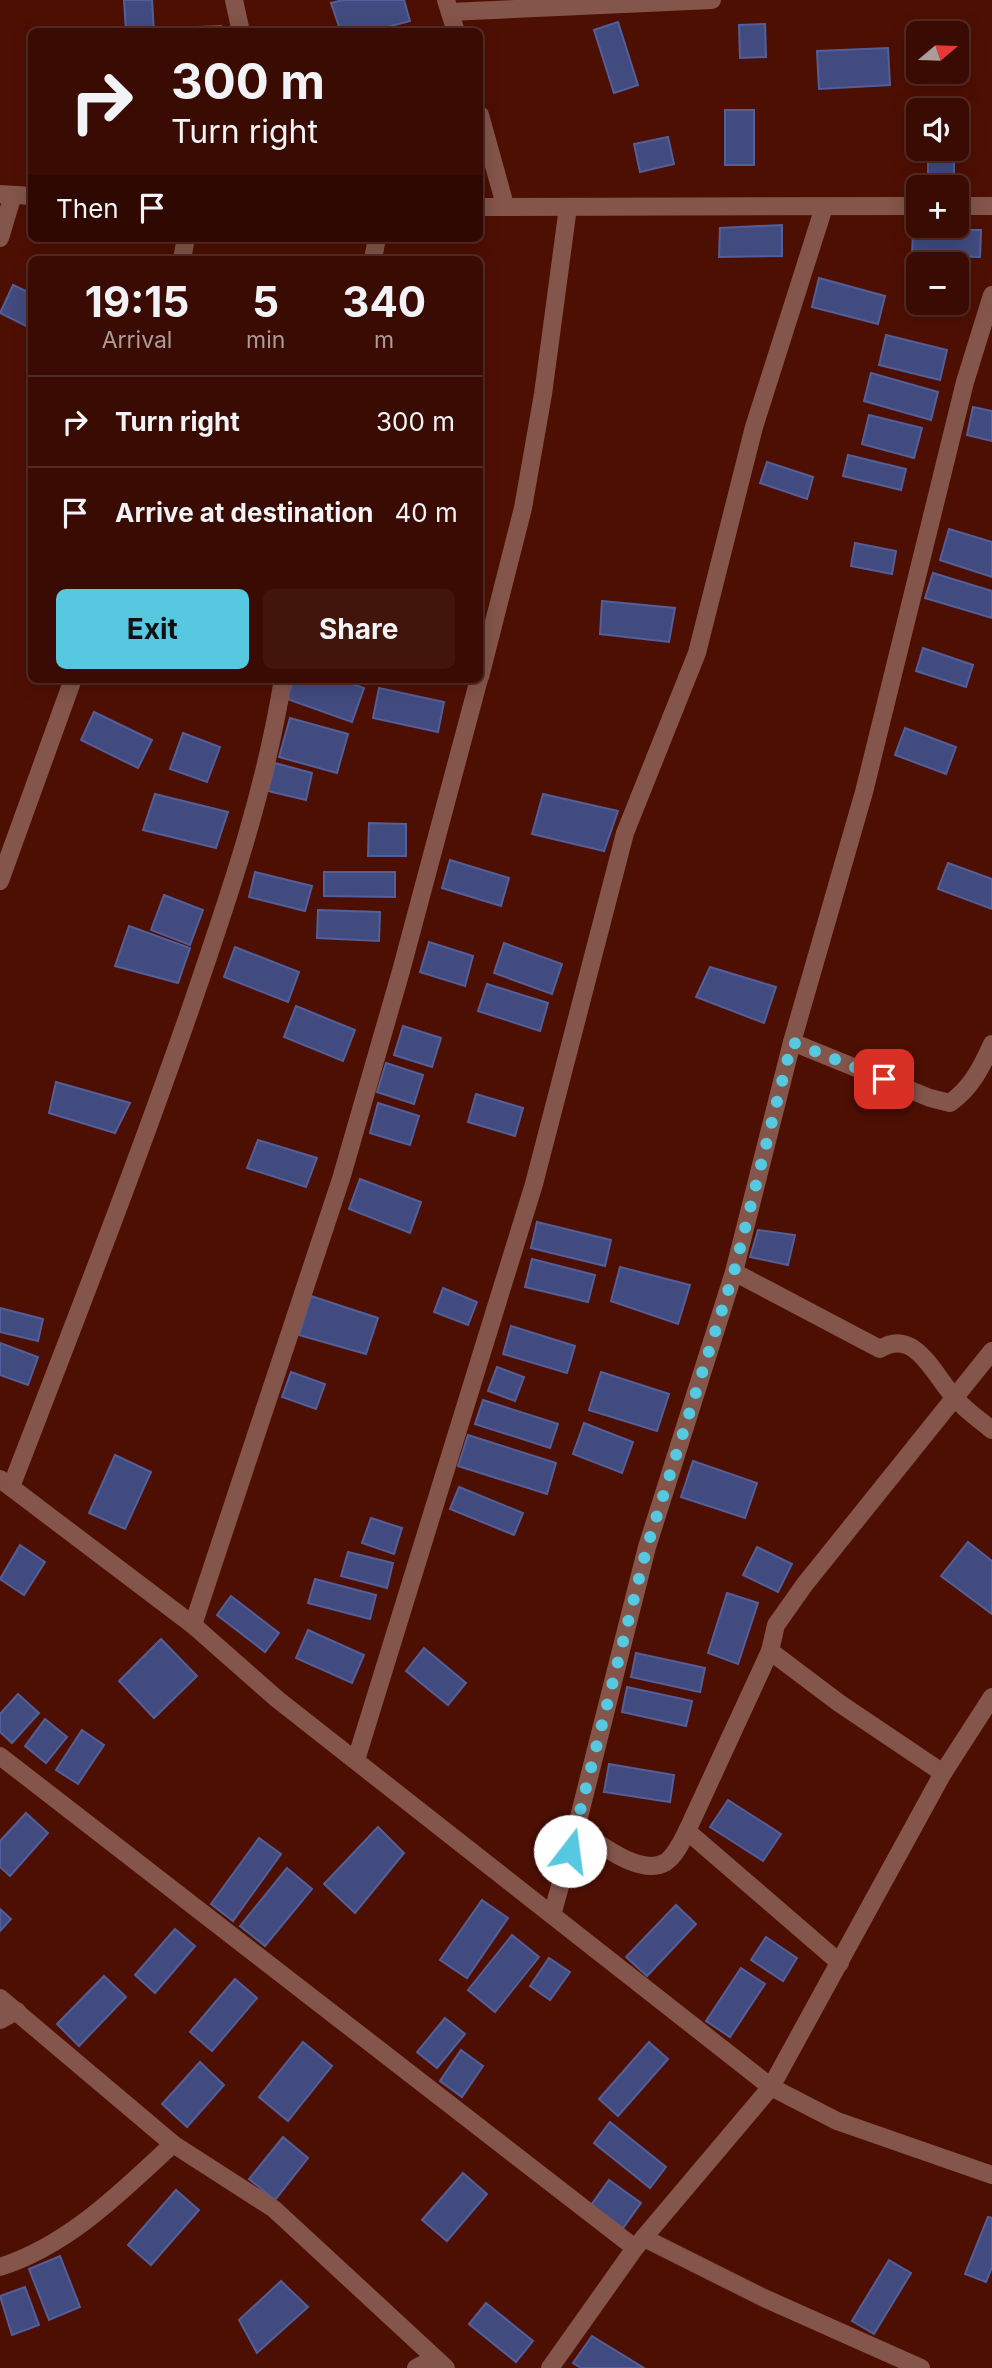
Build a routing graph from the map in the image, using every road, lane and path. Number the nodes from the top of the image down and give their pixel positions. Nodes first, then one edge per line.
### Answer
1 (234, 0) edge
2 (712, 0) edge
3 (448, 6) edge
4 (240, 28) edge
5 (455, 28) edge
6 (483, 126) edge
7 (6, 194) edge
8 (28, 196) edge
9 (505, 205) junction
10 (992, 205) edge
11 (906, 206) edge
12 (969, 206) edge
13 (483, 207) edge
14 (568, 207) junction
15 (824, 207) junction
16 (0, 238) edge
17 (992, 295) edge
18 (483, 663) edge
19 (72, 683) edge
20 (281, 683) edge
21 (478, 683) edge
22 (0, 881) edge
23 (792, 1042) junction
24 (992, 1044) edge
25 (734, 1272) junction
26 (992, 1351) edge
27 (955, 1399) junction
28 (992, 1430) edge
29 (6, 1483) edge
30 (193, 1625) junction
31 (770, 1651) junction
32 (992, 1697) edge
33 (0, 1756) edge
34 (356, 1760) junction
35 (943, 1773) junction
36 (576, 1829) junction
37 (688, 1831) junction
38 (552, 1915) junction
39 (840, 1963) junction
40 (0, 1998) edge
41 (17, 2011) junction
42 (0, 2020) edge
43 (771, 2087) junction
44 (173, 2144) junction
45 (992, 2175) edge
46 (639, 2243) junction
47 (0, 2267) edge
48 (440, 2363) edge
49 (416, 2368) edge
50 (550, 2368) edge
51 (921, 2368) edge

1 - 4 street
2 - 3 street
3 - 5 street
6 - 9 street
7 - 8 street
7 - 16 street
9 - 13 street
9 - 14 street
10 - 12 street
11 - 15 street
14 - 15 street
14 - 18 street
15 - 34 street
17 - 23 street
19 - 22 street
20 - 29 street
21 - 30 street
23 - 24 street
23 - 25 street
25 - 27 street
25 - 36 street
26 - 27 street
27 - 28 street
27 - 31 street
29 - 30 street
30 - 34 street
31 - 35 street
31 - 37 street
32 - 35 street
33 - 46 street
34 - 38 street
35 - 39 street
36 - 37 street
36 - 38 street
37 - 39 street
38 - 43 street
39 - 43 street
40 - 41 street
41 - 42 street
41 - 44 street
43 - 45 street
43 - 46 street
44 - 47 street
44 - 48 street
46 - 50 street
46 - 51 street
48 - 49 street

